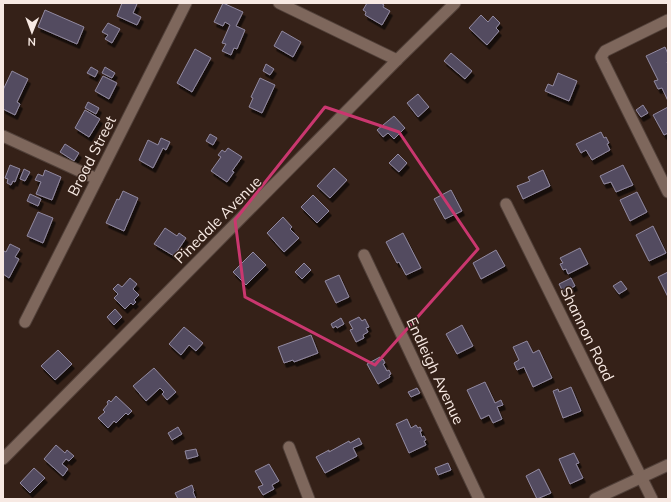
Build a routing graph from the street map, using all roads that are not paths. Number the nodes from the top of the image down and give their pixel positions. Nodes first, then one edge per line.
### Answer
1 (186, 3) edge
2 (279, 3) edge
3 (455, 3) edge
4 (668, 20) edge
5 (397, 60) junction
6 (3, 136) edge
7 (97, 180) junction
8 (668, 192) edge
9 (506, 204) dead end
10 (364, 255) dead end
11 (25, 322) dead end
12 (289, 447) dead end
13 (3, 459) edge
14 (668, 464) edge
15 (641, 477) junction
16 (309, 499) edge
17 (479, 499) edge
18 (595, 499) edge
19 (652, 499) edge

1 - 7 street, Broad Street
2 - 5 street
3 - 5 street, Pinedale Avenue
4 - 8 street
5 - 13 street, Pinedale Avenue
6 - 7 street
7 - 11 street, Broad Street
9 - 15 street, Shannon Road
10 - 17 street, Endleigh Avenue
12 - 16 street
14 - 15 street
15 - 18 street
15 - 19 street, Shannon Road

